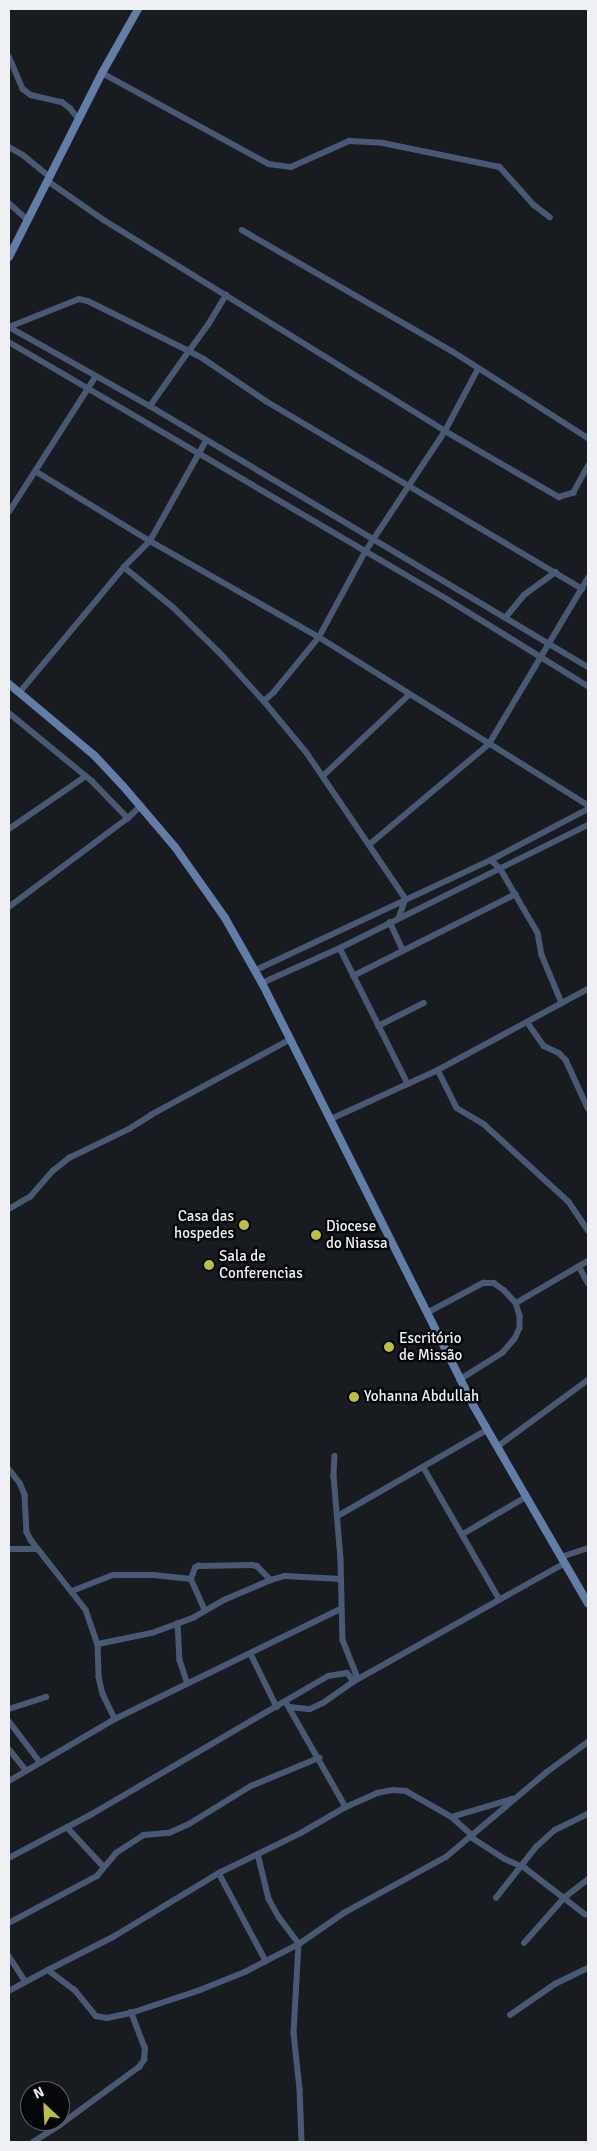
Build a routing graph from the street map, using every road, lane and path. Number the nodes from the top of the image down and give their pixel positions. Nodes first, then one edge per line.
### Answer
1 (138, 9) edge
2 (9, 56) edge
3 (102, 72) junction
4 (79, 118) junction
5 (9, 148) edge
6 (49, 179) junction
7 (9, 203) edge
8 (550, 217) dead end
9 (28, 220) junction
10 (242, 230) dead end
11 (9, 257) edge
12 (226, 294) junction
13 (9, 327) edge
14 (9, 342) edge
15 (189, 351) junction
16 (478, 369) junction
17 (96, 376) junction
18 (88, 390) junction
19 (150, 406) junction
20 (444, 431) junction
21 (588, 438) edge
22 (206, 440) junction
23 (197, 454) junction
24 (588, 466) edge
25 (36, 472) junction
26 (409, 486) junction
27 (9, 512) edge
28 (373, 540) junction
29 (150, 541) junction
30 (365, 552) junction
31 (124, 566) junction
32 (556, 572) junction
33 (588, 578) edge
34 (452, 587) junction
35 (582, 589) junction
36 (447, 599) junction
37 (505, 618) junction
38 (319, 638) junction
39 (549, 644) junction
40 (541, 659) junction
41 (588, 667) edge
42 (9, 684) edge
43 (588, 686) edge
44 (20, 692) junction
45 (409, 695) junction
46 (264, 700) junction
47 (9, 713) edge
48 (489, 744) junction
49 (86, 776) junction
50 (323, 776) junction
51 (588, 805) edge
52 (141, 806) junction
53 (588, 808) edge
54 (128, 818) junction
55 (588, 825) edge
56 (9, 829) edge
57 (370, 844) junction
58 (491, 860) junction
59 (500, 868) junction
60 (516, 894) junction
61 (406, 899) junction
62 (9, 907) edge
63 (399, 918) junction
64 (390, 922) junction
65 (340, 948) junction
66 (403, 950) junction
67 (256, 970) junction
68 (353, 976) junction
69 (262, 983) junction
70 (588, 989) edge
71 (424, 1003) dead end
72 (562, 1003) junction
73 (528, 1023) junction
74 (378, 1026) junction
75 (291, 1039) junction
76 (438, 1070) junction
77 (408, 1084) junction
78 (588, 1108) edge
79 (332, 1120) junction
80 (9, 1209) edge
81 (588, 1230) edge
82 (588, 1261) edge
83 (579, 1266) junction
84 (588, 1283) edge
85 (516, 1303) junction
86 (427, 1313) junction
87 (460, 1380) junction
88 (588, 1380) edge
89 (488, 1430) junction
90 (497, 1447) junction
91 (335, 1456) dead end
92 (424, 1468) junction
93 (9, 1469) edge
94 (526, 1497) junction
95 (338, 1516) junction
96 (463, 1534) junction
97 (588, 1548) edge
98 (38, 1549) junction
99 (9, 1550) edge
100 (563, 1560) junction
101 (191, 1579) junction
102 (341, 1579) junction
103 (271, 1580) junction
104 (72, 1592) junction
105 (500, 1600) junction
106 (588, 1603) edge
107 (341, 1609) junction
108 (205, 1611) junction
109 (178, 1623) junction
110 (98, 1644) junction
111 (251, 1654) junction
112 (355, 1680) junction
113 (187, 1682) junction
114 (46, 1697) dead end
115 (288, 1704) junction
116 (277, 1707) junction
117 (9, 1709) edge
118 (115, 1719) junction
119 (9, 1721) edge
120 (588, 1742) edge
121 (9, 1749) edge
122 (319, 1758) junction
123 (40, 1762) junction
124 (26, 1770) junction
125 (9, 1781) edge
126 (516, 1798) junction
127 (346, 1806) junction
128 (588, 1814) edge
129 (452, 1817) junction
130 (67, 1827) junction
131 (472, 1836) junction
132 (258, 1854) junction
133 (9, 1858) edge
134 (104, 1867) junction
135 (519, 1867) junction
136 (219, 1873) junction
137 (588, 1879) edge
138 (496, 1898) dead end
139 (564, 1898) junction
140 (584, 1914) dead end
141 (9, 1923) edge
142 (298, 1944) junction
143 (524, 1944) dead end
144 (9, 1956) edge
145 (266, 1961) junction
146 (588, 1968) edge
147 (48, 1970) junction
148 (25, 1981) junction
149 (9, 1990) edge
150 (131, 2013) junction
151 (510, 2015) dead end
152 (45, 2139) edge
153 (33, 2142) edge
154 (302, 2142) edge

1 - 3 main road
2 - 4 street
3 - 4 main road
3 - 8 street
4 - 6 main road
5 - 6 street
6 - 9 main road
6 - 12 street
7 - 9 street
9 - 11 main road
10 - 16 street
12 - 15 street
12 - 20 street
13 - 15 street
13 - 17 street
14 - 18 street
15 - 19 street
15 - 26 street
16 - 20 street
16 - 21 street
17 - 18 street
17 - 19 street
18 - 23 street
18 - 25 street
19 - 22 street
20 - 24 street
20 - 26 street
22 - 23 street
22 - 28 street
23 - 29 street
23 - 30 street
25 - 27 street
25 - 29 street
26 - 28 street
26 - 32 street
28 - 30 street
28 - 34 street
29 - 31 street
29 - 38 street
30 - 36 street
30 - 38 street
31 - 44 street
31 - 46 street
32 - 35 street
32 - 37 street
33 - 35 street
34 - 36 street
34 - 37 street
35 - 39 street
36 - 40 street
37 - 39 street
38 - 45 street
38 - 46 street
39 - 40 street
39 - 41 street
40 - 43 street
40 - 48 street
42 - 44 main road
44 - 52 main road
45 - 48 street
45 - 50 street
46 - 50 street
47 - 49 street
48 - 51 street
48 - 57 street
49 - 54 street
49 - 56 street
50 - 57 street
52 - 54 street
52 - 67 main road
53 - 58 street
54 - 62 street
55 - 59 street
57 - 61 street
58 - 59 street
58 - 61 street
59 - 60 street
59 - 63 street
60 - 66 street
60 - 72 street
61 - 63 street
61 - 67 street
63 - 64 street
64 - 65 street
64 - 66 street
65 - 68 street
65 - 69 street
66 - 68 street
67 - 69 main road
68 - 74 street
69 - 75 main road
70 - 72 street
71 - 74 street
72 - 73 street
73 - 76 street
73 - 78 street
74 - 77 street
75 - 79 main road
75 - 80 street
76 - 77 street
76 - 81 street
77 - 79 street
79 - 86 main road
82 - 83 street
83 - 84 street
83 - 85 street
85 - 86 street
85 - 87 street
86 - 87 main road
87 - 89 main road
88 - 90 street
89 - 90 main road
89 - 92 street
90 - 94 main road
91 - 95 street
92 - 95 street
92 - 96 street
93 - 98 street
94 - 96 street
94 - 100 main road
95 - 102 street
96 - 105 street
97 - 100 street
98 - 99 street
98 - 104 street
100 - 105 street
100 - 106 main road
101 - 103 street
101 - 104 street
101 - 108 street
102 - 103 street
102 - 107 street
103 - 108 street
104 - 110 street
105 - 112 street
107 - 111 street
107 - 112 street
108 - 109 street
109 - 110 street
109 - 113 street
110 - 118 street
111 - 113 street
111 - 116 street
112 - 115 street
112 - 115 street
113 - 118 street
114 - 117 street
115 - 116 street
115 - 122 street
116 - 130 street
118 - 123 street
119 - 123 street
120 - 126 street
121 - 124 street
122 - 127 street
122 - 134 street
123 - 124 street
124 - 125 street
126 - 129 street
126 - 131 street
127 - 129 street
127 - 132 street
128 - 135 street
129 - 131 street
130 - 133 street
130 - 134 street
131 - 135 street
131 - 142 street
132 - 136 street
132 - 142 street
134 - 141 street
135 - 138 street
135 - 139 street
136 - 145 street
136 - 147 street
137 - 139 street
139 - 140 street
139 - 143 street
142 - 145 street
142 - 154 street
144 - 148 street
145 - 150 street
146 - 151 street
147 - 148 street
147 - 150 street
148 - 149 street
150 - 152 street
152 - 153 street

